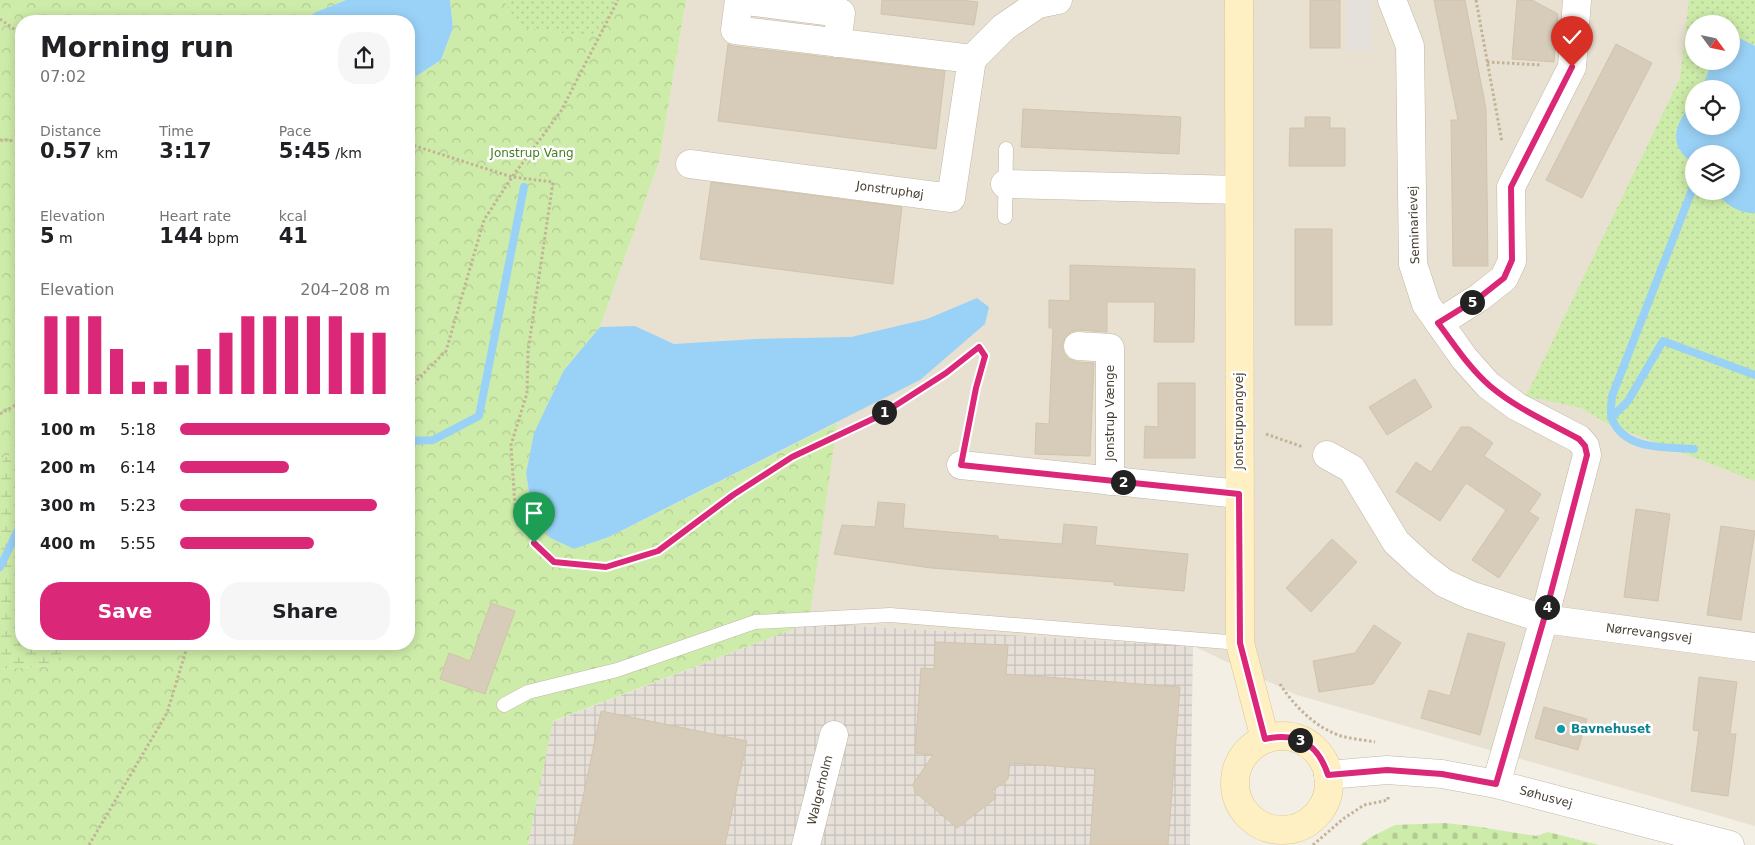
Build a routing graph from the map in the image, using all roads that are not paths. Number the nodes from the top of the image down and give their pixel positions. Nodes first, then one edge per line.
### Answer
1 (1058, 0) edge
2 (1239, 0) edge
3 (1392, 0) edge
4 (1577, 0) edge
5 (837, 43) dead end
6 (972, 59) junction
7 (1006, 149) dead end
8 (690, 164) dead end
9 (1005, 184) junction
10 (1239, 190) junction
11 (1005, 217) dead end
12 (1438, 323) junction
13 (1078, 346) dead end
14 (1327, 455) road end
15 (961, 465) road end
16 (1110, 481) junction
17 (1239, 494) junction
18 (1544, 619) junction
19 (1240, 643) junction
20 (1755, 646) edge
21 (504, 705) dead end
22 (834, 735) dead end
23 (1265, 739) junction
24 (1328, 775) junction
25 (1496, 784) junction
26 (1262, 836) edge
27 (806, 845) edge
28 (1730, 845) edge

1 - 6 street
2 - 10 street, Jonstrupvangvej
3 - 12 street, Seminarievej
4 - 12 street
5 - 6 street
6 - 8 street, Jonstruphøj
7 - 9 lane
9 - 10 street
9 - 11 lane
10 - 17 street, Jonstrupvangvej
12 - 18 street, Seminarievej
13 - 16 street, Jonstrup Vænge
14 - 18 street, Nørrevangsvej
15 - 16 street
16 - 17 street
17 - 19 street, Jonstrupvangvej
18 - 20 street, Nørrevangsvej
18 - 25 street, Seminarievej
19 - 21 lane
19 - 23 street, Jonstrupvangvej
22 - 27 street, Walgerholm
23 - 24 street
23 - 26 street
24 - 25 street, Søhusvej
24 - 26 street
25 - 28 street, Søhusvej

